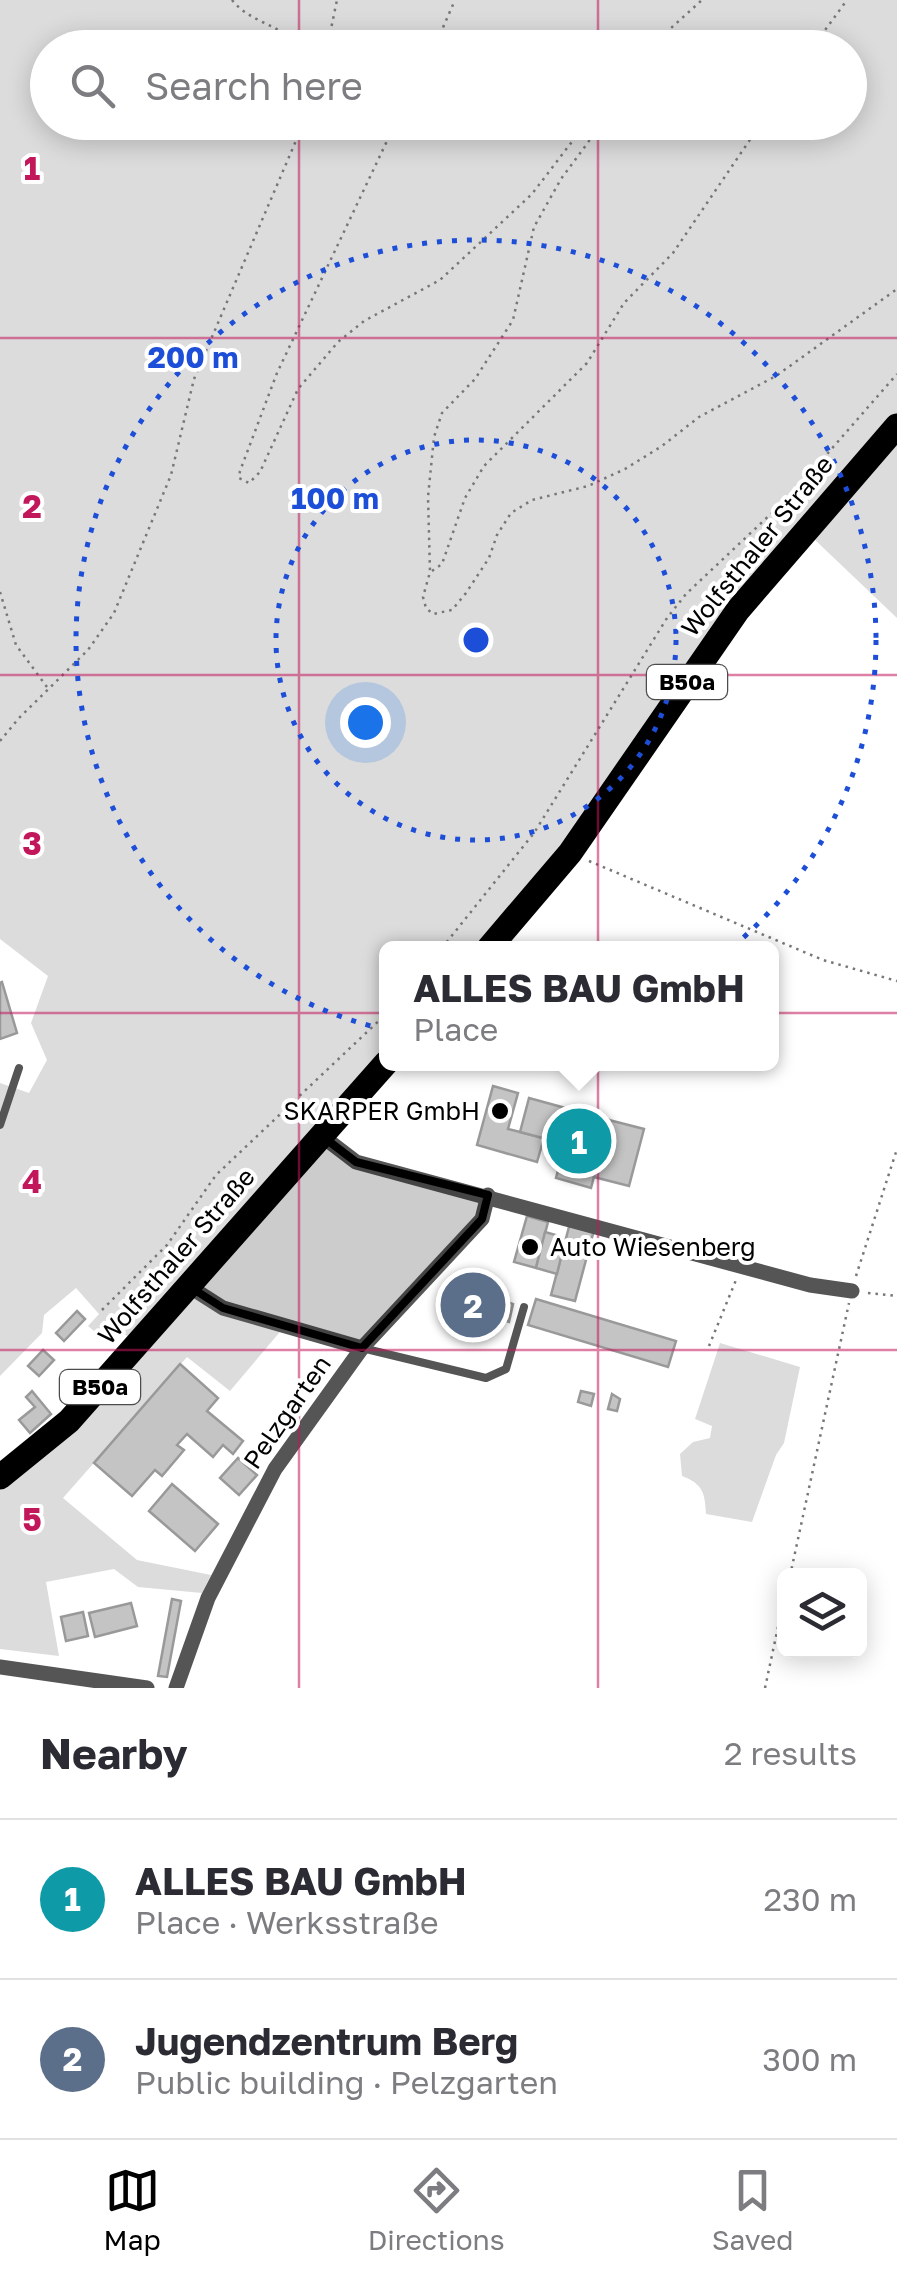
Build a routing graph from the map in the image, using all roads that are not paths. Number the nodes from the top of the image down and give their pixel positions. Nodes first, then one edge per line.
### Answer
1 (897, 426) edge
2 (495, 941) edge
3 (19, 1068) dead end
4 (379, 1071) edge
5 (0, 1125) edge
6 (322, 1136) junction
7 (488, 1196) junction
8 (190, 1287) junction
9 (852, 1291) road end
10 (524, 1306) dead end
11 (362, 1348) junction
12 (0, 1477) edge
13 (0, 1667) edge
14 (147, 1688) edge
15 (176, 1688) edge

1 - 2 main road, Wolfsthaler Straße / B50a
3 - 5 lane
4 - 6 main road, Wolfsthaler Straße / B50a
6 - 7 street
6 - 8 main road, Wolfsthaler Straße / B50a
7 - 9 street
7 - 11 street, Pelzgarten
8 - 11 street
8 - 12 main road, Wolfsthaler Straße / B50a
10 - 11 lane
11 - 15 street, Pelzgarten
13 - 14 street

